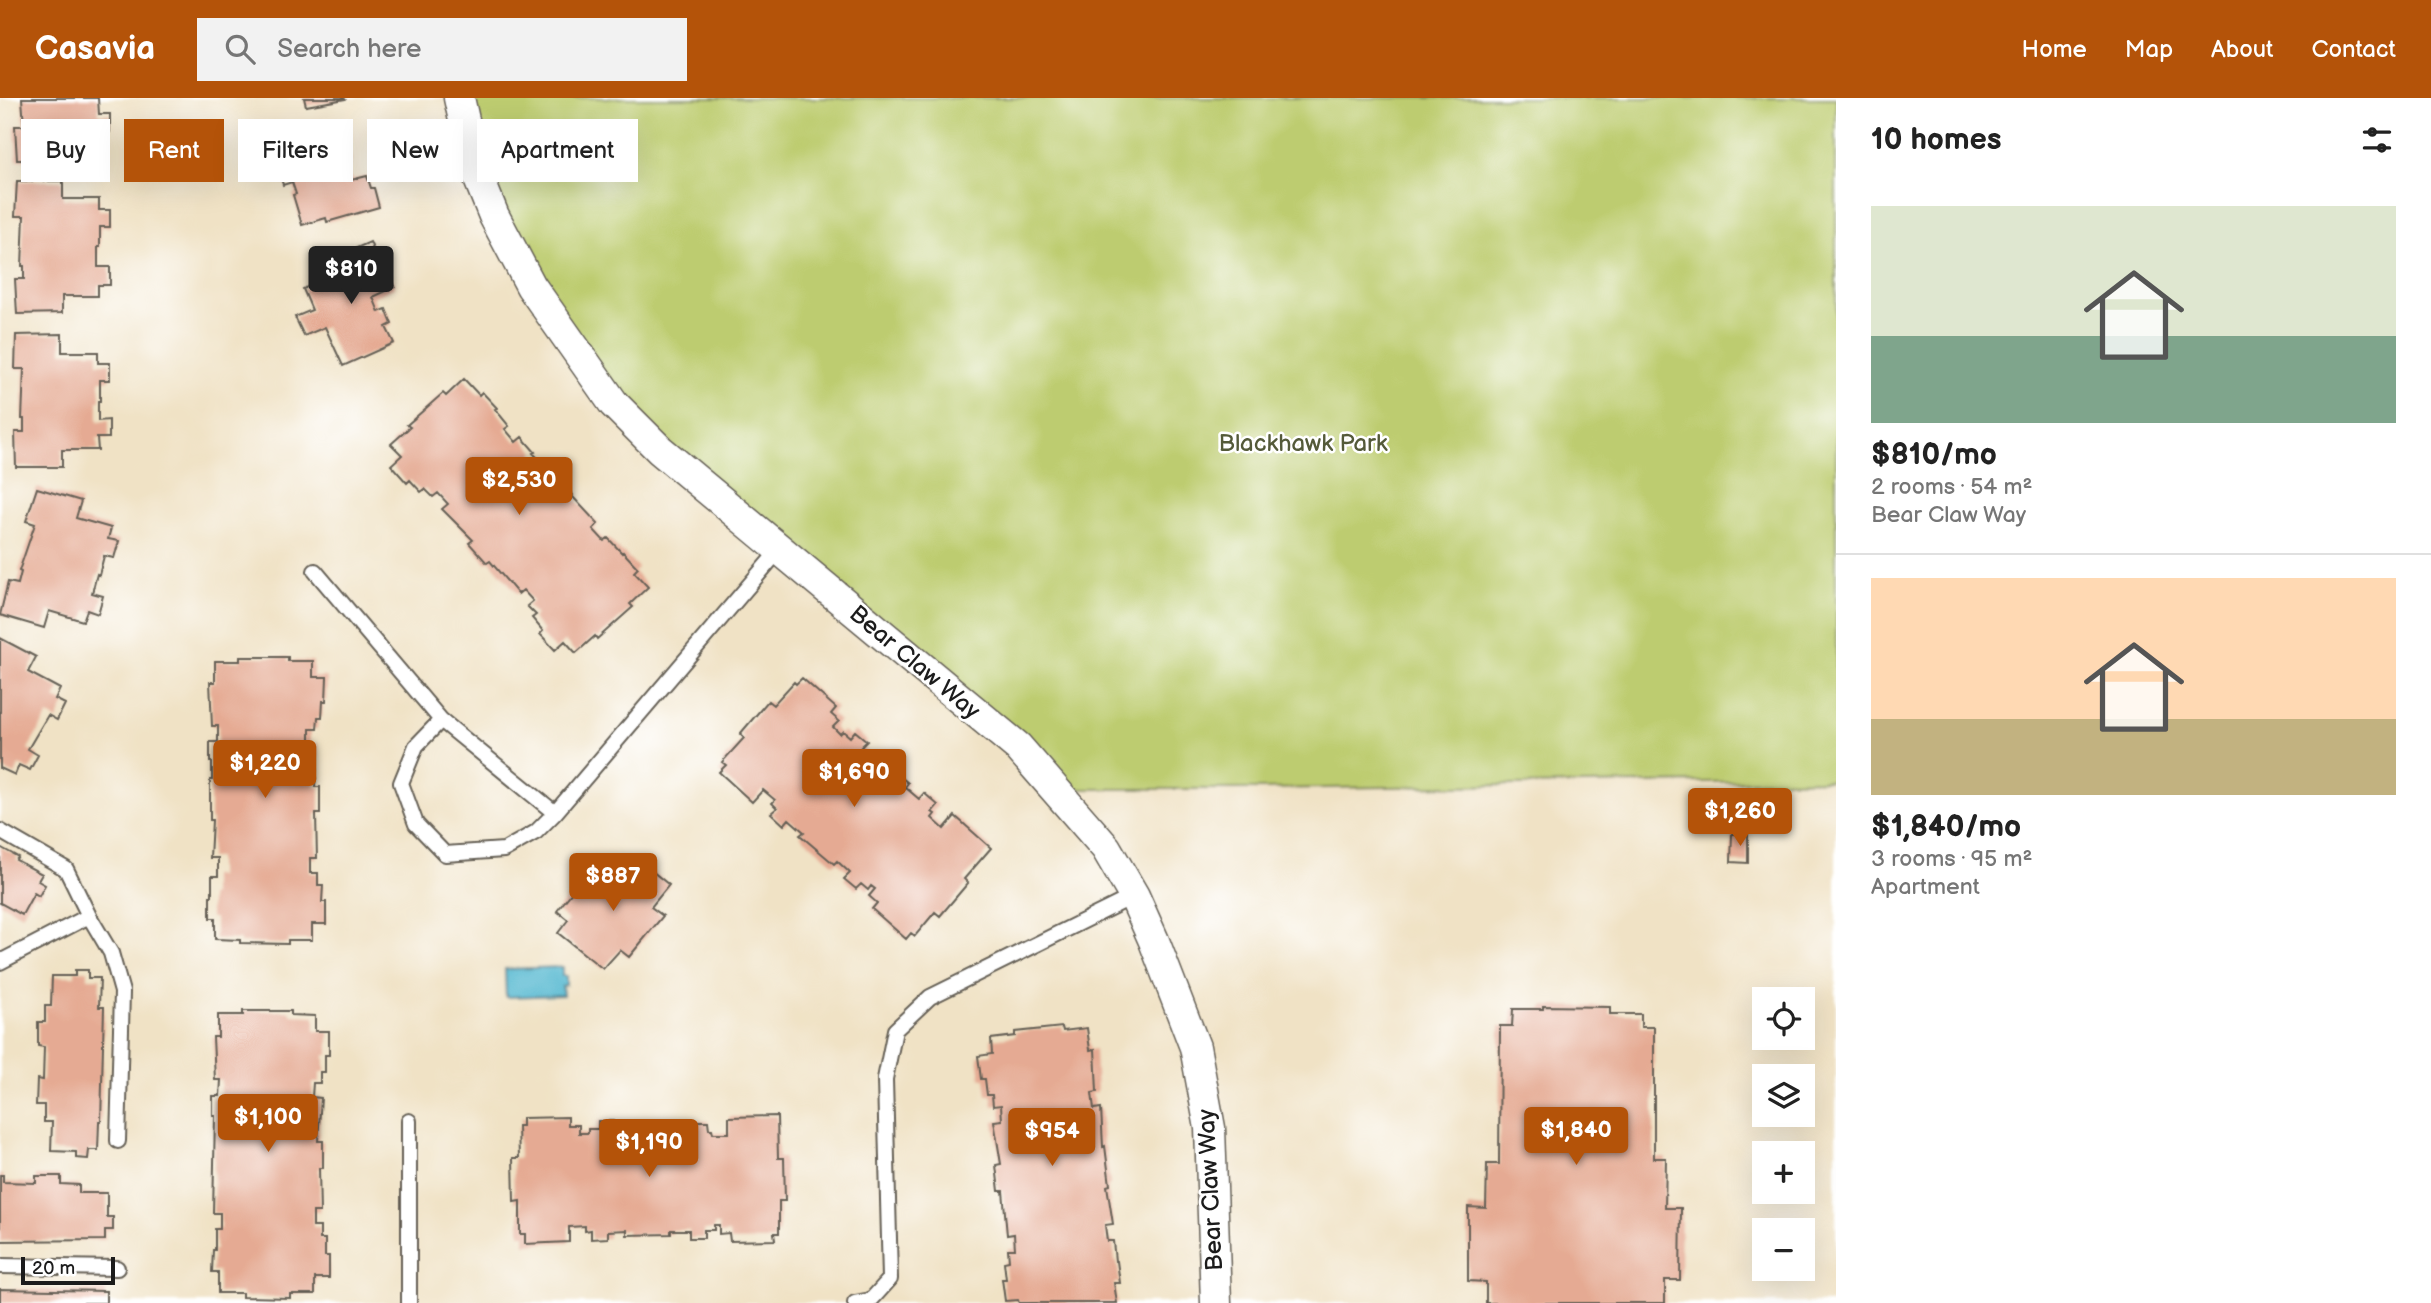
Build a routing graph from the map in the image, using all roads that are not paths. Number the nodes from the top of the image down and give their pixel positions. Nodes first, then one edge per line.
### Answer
1 (459, 98) edge
2 (780, 549) junction
3 (314, 571) dead end
4 (441, 720) junction
5 (555, 813) junction
6 (0, 831) edge
7 (1134, 896) junction
8 (89, 916) junction
9 (0, 962) edge
10 (409, 1121) dead end
11 (118, 1141) dead end
12 (0, 1266) edge
13 (117, 1268) dead end
14 (409, 1303) edge
15 (855, 1303) edge
16 (1216, 1303) edge

1 - 2 street, Bear Claw Way
2 - 5 lane
2 - 7 street, Bear Claw Way
3 - 4 lane
4 - 5 lane
4 - 5 lane
6 - 8 lane
7 - 15 lane
7 - 16 street, Bear Claw Way
8 - 9 lane
8 - 11 lane
10 - 14 lane
12 - 13 lane

